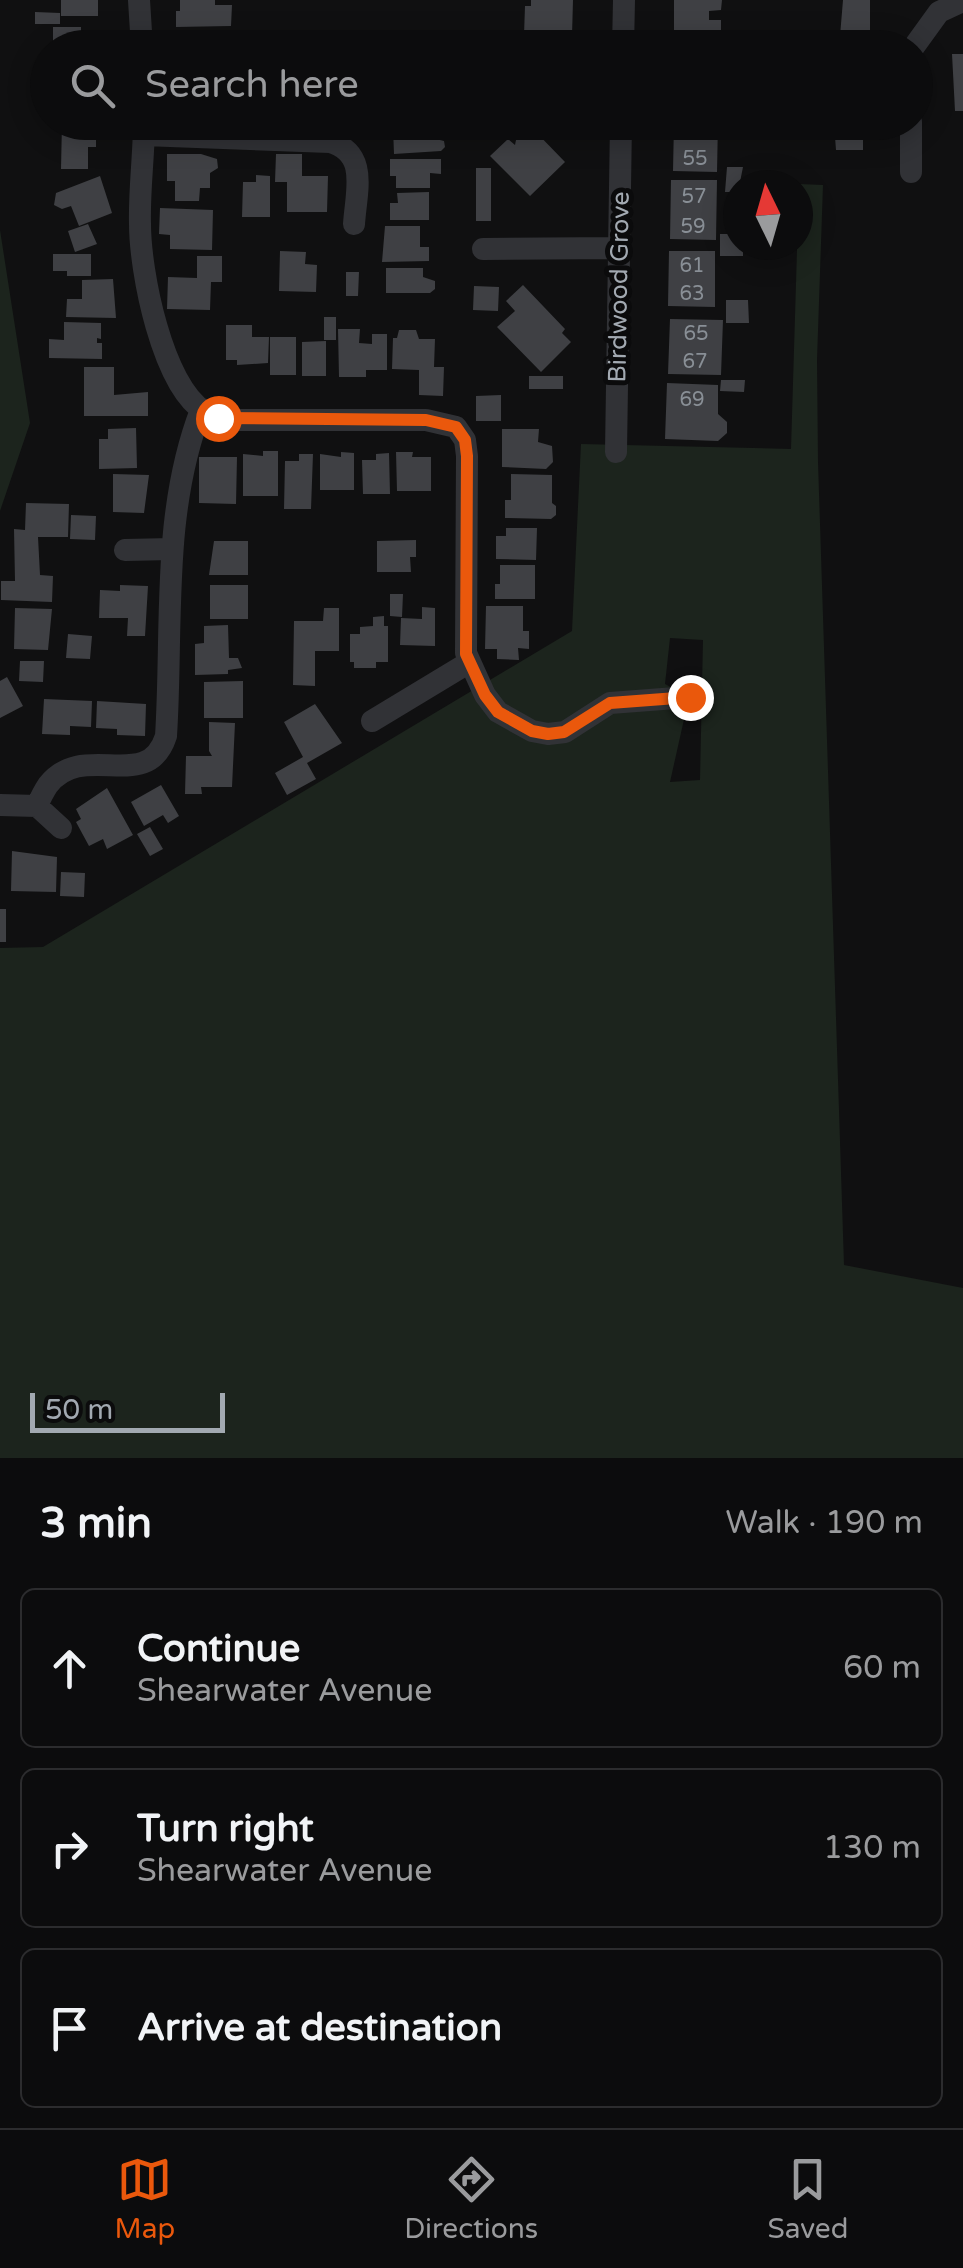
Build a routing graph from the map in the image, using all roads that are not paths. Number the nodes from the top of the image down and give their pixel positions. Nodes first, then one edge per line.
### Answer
1 (139, 0) edge
2 (624, 0) edge
3 (954, 2) edge
4 (141, 30) edge
5 (623, 30) edge
6 (925, 30) edge
7 (144, 140) edge
8 (303, 140) edge
9 (621, 140) edge
10 (911, 140) edge
11 (910, 172) dead end
12 (354, 224) dead end
13 (618, 248) junction
14 (483, 249) dead end
15 (202, 410) junction
16 (616, 452) dead end
17 (172, 549) junction
18 (125, 550) dead end
19 (468, 663) junction
20 (690, 697) dead end
21 (372, 721) dead end
22 (0, 804) edge
23 (36, 806) junction
24 (61, 828) dead end

1 - 4 street
2 - 5 street
3 - 6 street
7 - 15 street
8 - 12 street
9 - 13 street, Birdwood Grove
10 - 11 street
13 - 14 street
13 - 16 street, Birdwood Grove
15 - 17 street
15 - 19 street
17 - 18 street
17 - 23 street
19 - 20 street
19 - 21 street
22 - 23 street
23 - 24 street

